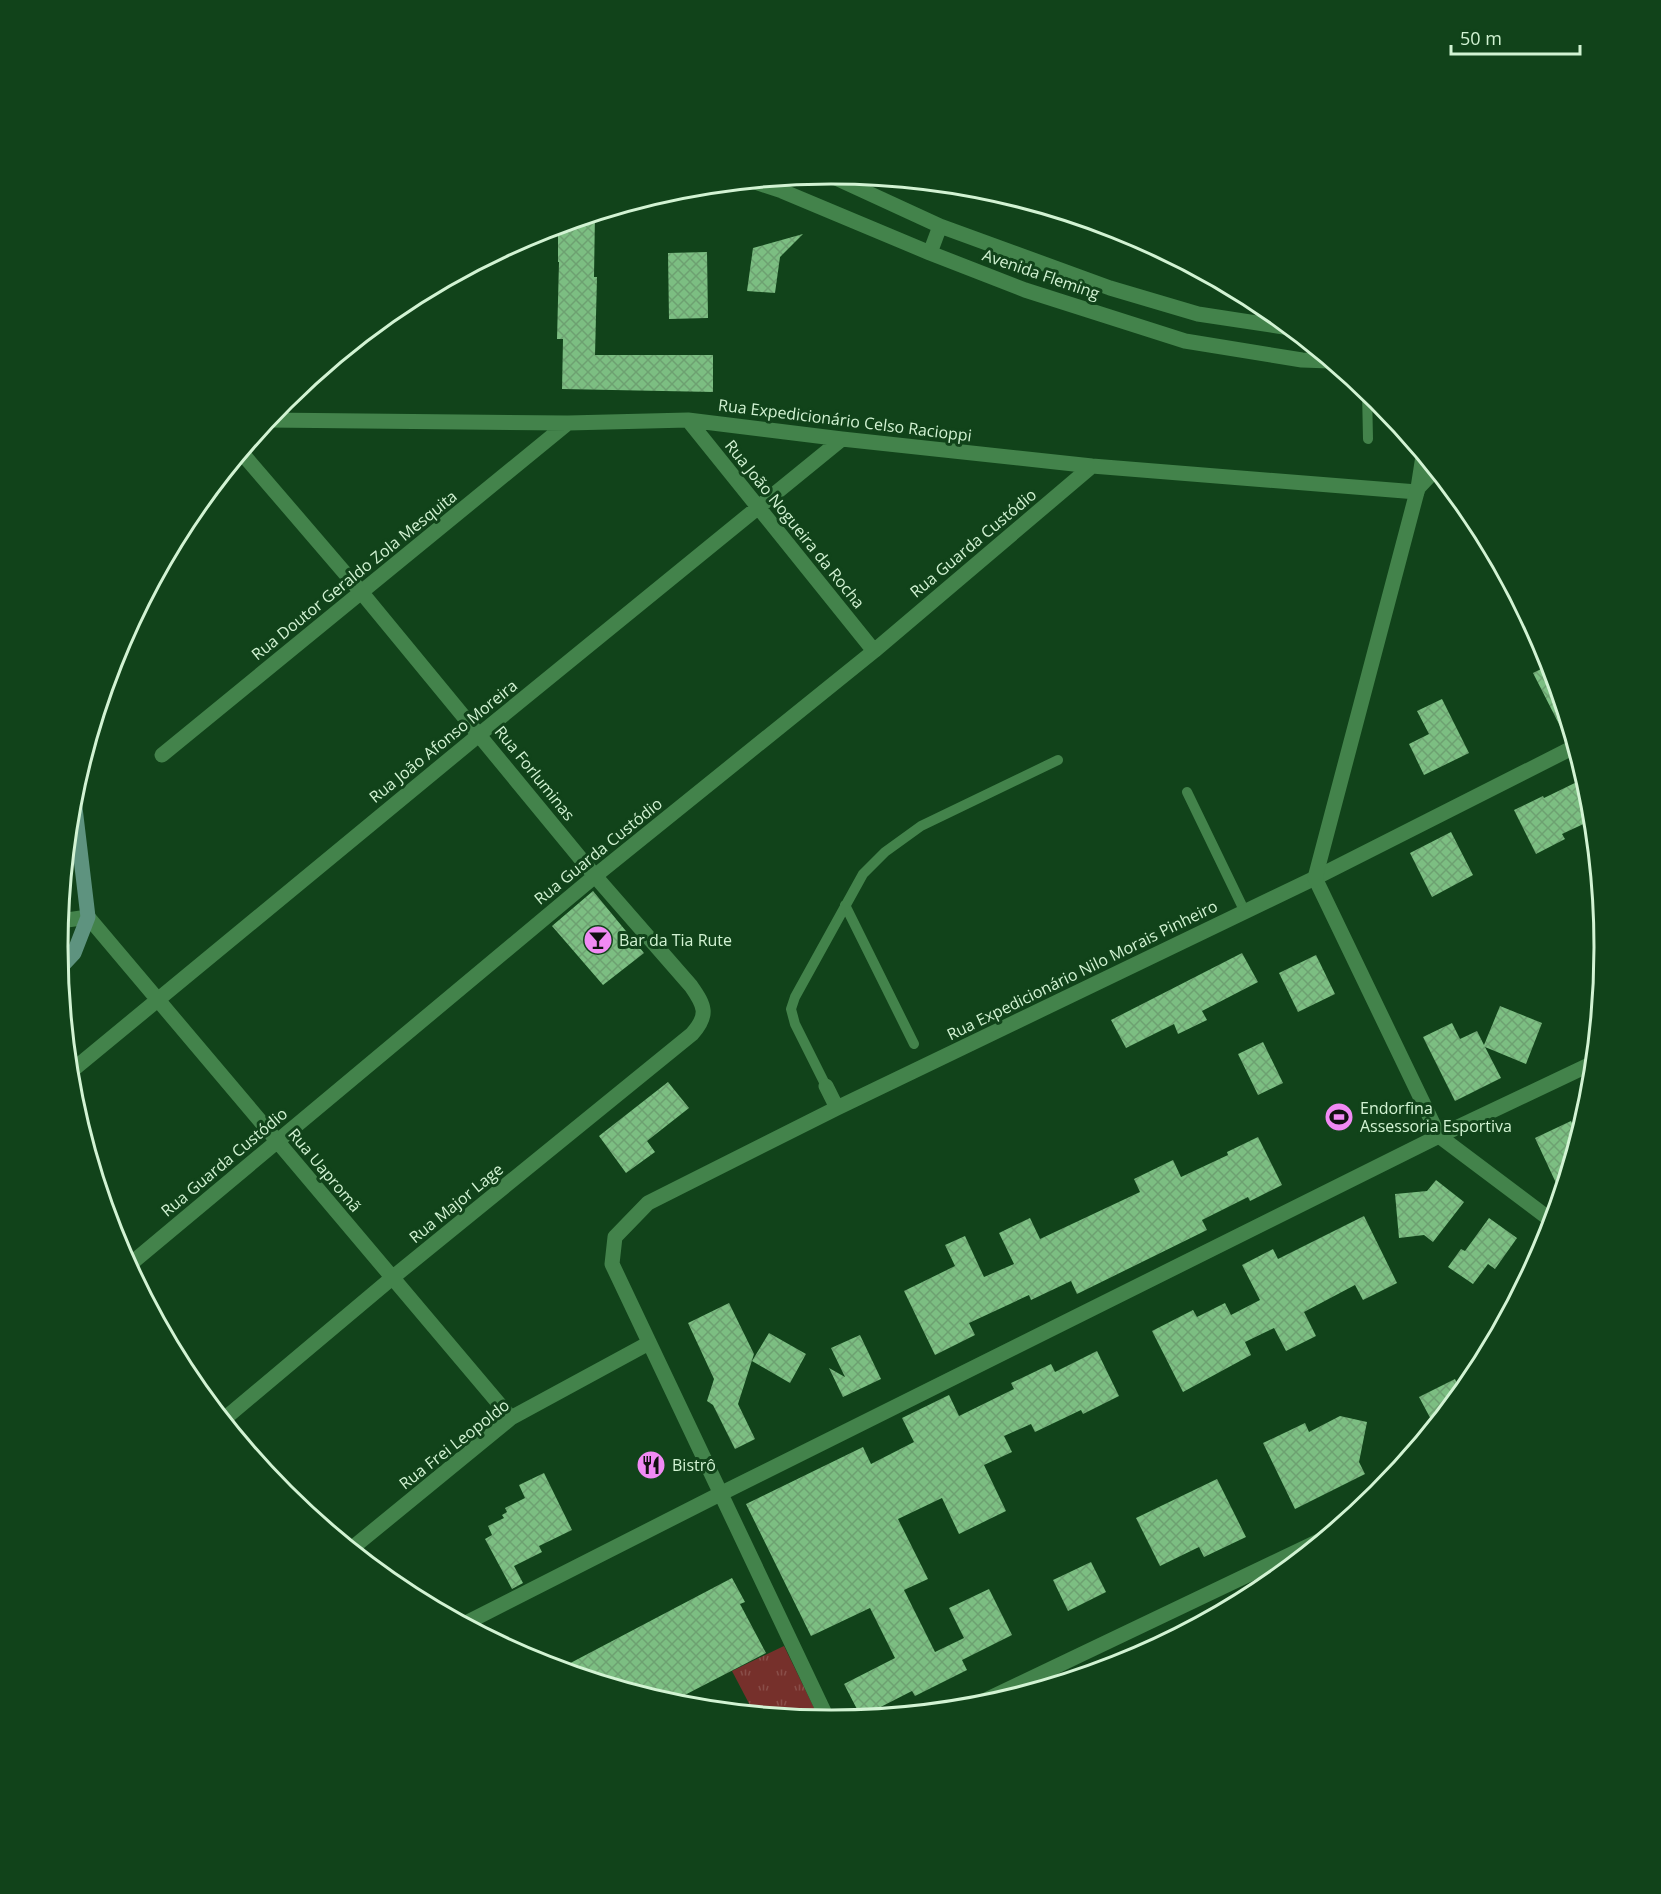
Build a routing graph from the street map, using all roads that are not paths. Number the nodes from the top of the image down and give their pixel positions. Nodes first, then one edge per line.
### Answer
1 (851, 185) edge
2 (770, 187) edge
3 (940, 226) junction
4 (930, 253) junction
5 (1271, 325) edge
6 (1318, 361) edge
7 (1367, 404) edge
8 (279, 420) edge
9 (688, 420) junction
10 (568, 423) junction
11 (842, 439) junction
12 (1368, 439) dead end
13 (246, 458) edge
14 (1092, 466) junction
15 (1422, 466) edge
16 (1430, 476) edge
17 (1418, 490) junction
18 (759, 507) junction
19 (362, 593) junction
20 (874, 651) junction
21 (480, 734) junction
22 (1568, 750) edge
23 (162, 755) dead end
24 (1058, 760) dead end
25 (1187, 792) dead end
26 (77, 827) edge
27 (595, 876) junction
28 (1315, 878) junction
29 (845, 905) junction
30 (1245, 912) junction
31 (88, 917) junction
32 (69, 920) edge
33 (68, 959) edge
34 (158, 1000) junction
35 (704, 1010) joint
36 (914, 1044) dead end
37 (77, 1066) edge
38 (1584, 1067) edge
39 (826, 1086) joint
40 (837, 1108) junction
41 (1439, 1136) junction
42 (277, 1142) junction
43 (1544, 1215) edge
44 (135, 1260) edge
45 (392, 1278) junction
46 (649, 1343) junction
47 (229, 1415) edge
48 (511, 1418) junction
49 (722, 1493) junction
50 (357, 1544) edge
51 (1293, 1553) edge
52 (472, 1620) edge
53 (1011, 1688) edge
54 (823, 1710) edge

1 - 3 street, Avenida Fleming
2 - 4 street, Avenida Fleming
3 - 4 street
3 - 5 street, Avenida Fleming
4 - 6 street, Avenida Fleming
7 - 12 lane
8 - 10 street, Rua Expedicionário Celso Racioppi
9 - 10 street, Rua Expedicionário Celso Racioppi
9 - 11 street, Rua Expedicionário Celso Racioppi
9 - 18 street, Rua João Nogueira da Rocha
10 - 19 street, Rua Doutor Geraldo Zola Mesquita
11 - 14 street, Rua Expedicionário Celso Racioppi
11 - 18 street, Rua João Afonso Moreira
13 - 19 street, Rua Forluminas
14 - 17 street, Rua Expedicionário Celso Racioppi
14 - 20 street, Rua Guarda Custódio
15 - 17 street
16 - 17 street
17 - 28 street
18 - 20 street, Rua João Nogueira da Rocha
18 - 21 street, Rua João Afonso Moreira
19 - 21 street, Rua Forluminas
19 - 23 street, Rua Doutor Geraldo Zola Mesquita
20 - 27 street, Rua Guarda Custódio
21 - 27 street, Rua Forluminas
21 - 34 street, Rua João Afonso Moreira
22 - 28 street, Rua Expedicionário Nilo Morais Pinheiro
24 - 29 lane
25 - 30 lane
26 - 31 main road
27 - 35 street, Rua Forluminas
27 - 42 street, Rua Guarda Custódio
28 - 30 street, Rua Expedicionário Nilo Morais Pinheiro
28 - 41 street
29 - 36 lane
29 - 39 lane
30 - 40 street, Rua Expedicionário Nilo Morais Pinheiro
31 - 32 street
31 - 33 main road
31 - 34 street, Rua Uapromã
34 - 37 street, Rua João Afonso Moreira
34 - 42 street, Rua Uapromã
35 - 45 street, Rua Major Lage
38 - 41 street
39 - 40 street
40 - 46 street, Rua Expedicionário Nilo Morais Pinheiro
41 - 43 street
41 - 49 street
42 - 44 street, Rua Guarda Custódio
42 - 45 street, Rua Uapromã
45 - 47 street, Rua Major Lage
45 - 48 street, Rua Uapromã
46 - 48 street, Rua Frei Leopoldo
46 - 49 street
48 - 50 street, Rua Frei Leopoldo
49 - 52 street
49 - 54 street
51 - 53 street

